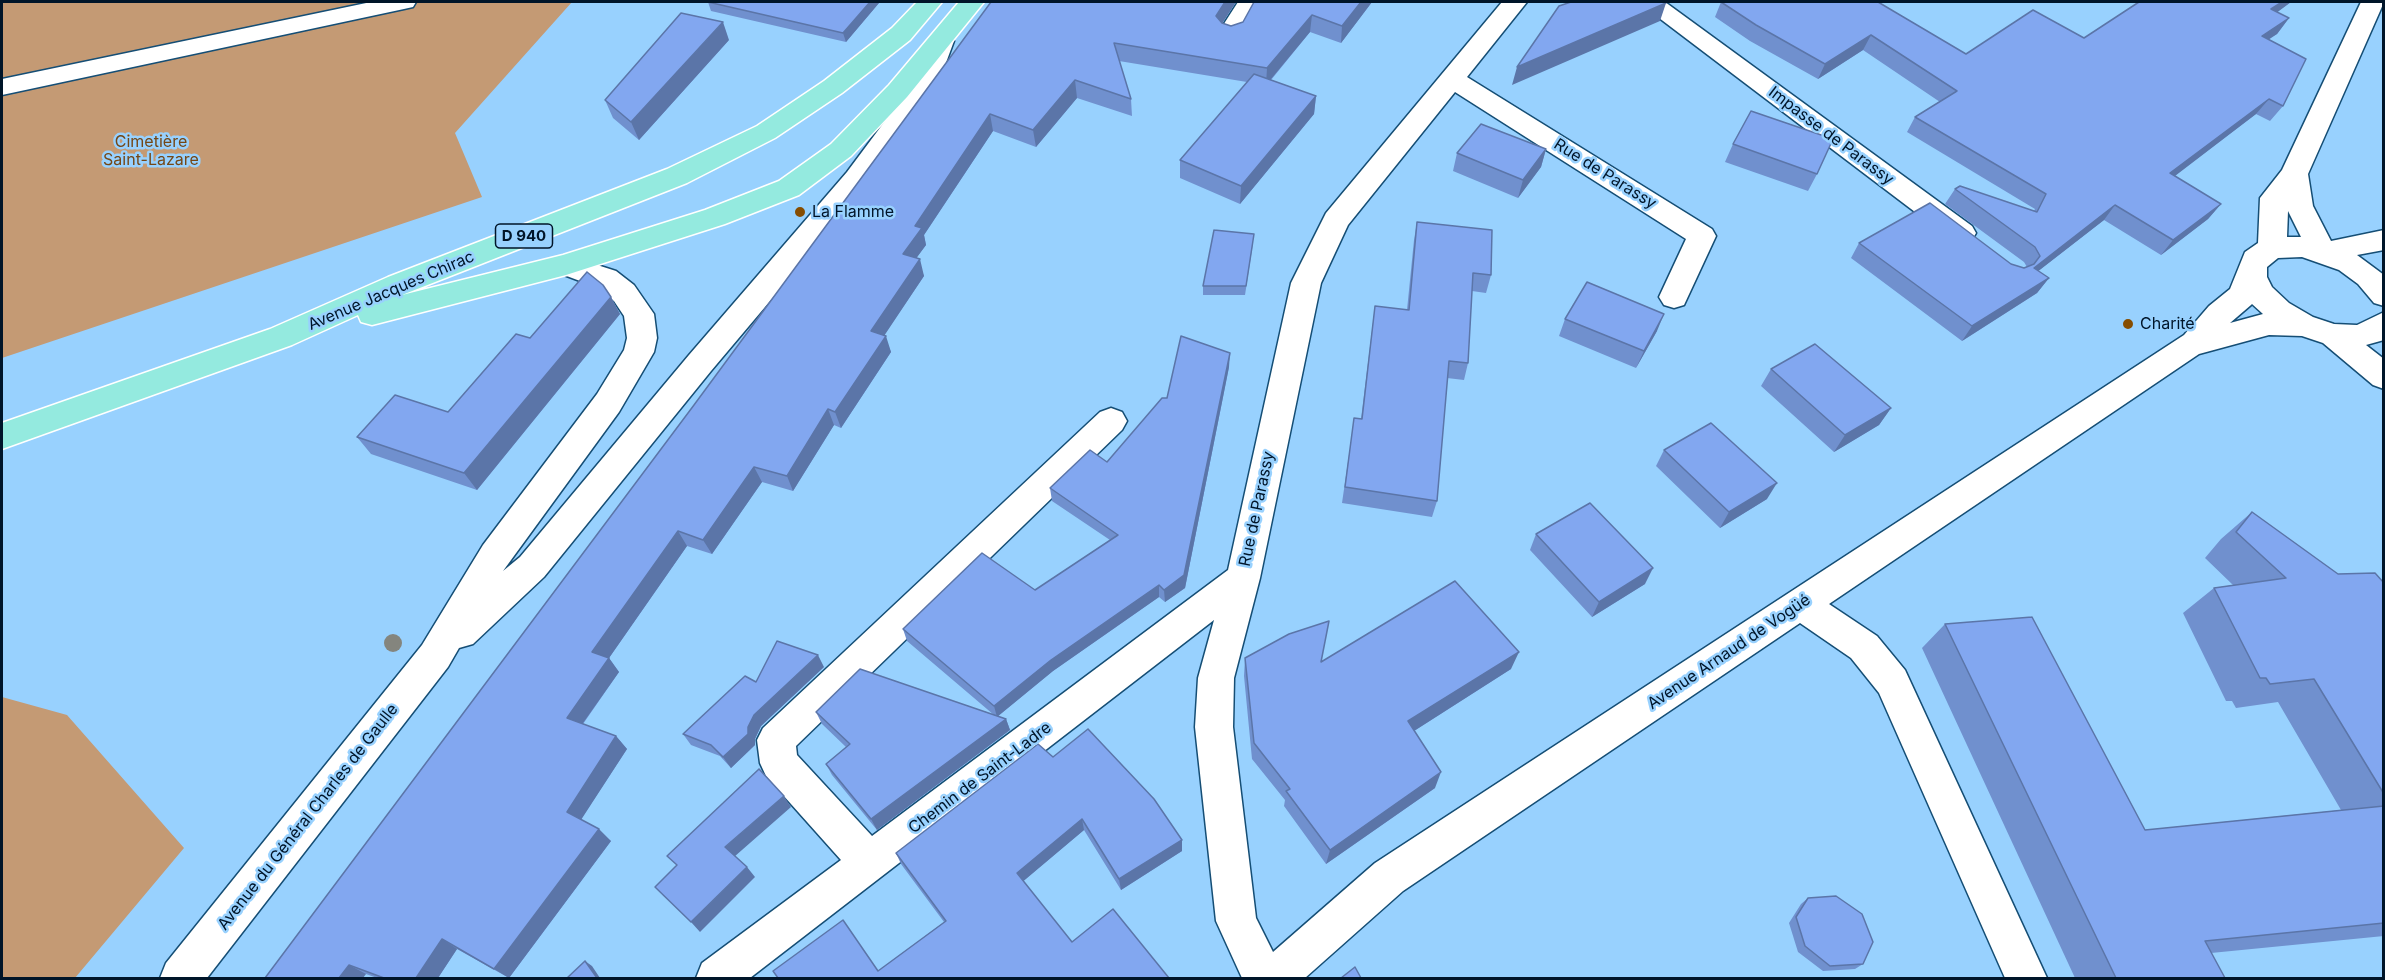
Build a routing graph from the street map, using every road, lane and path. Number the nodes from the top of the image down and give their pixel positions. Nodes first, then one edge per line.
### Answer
1 (404, 2) edge
2 (930, 2) edge
3 (972, 2) edge
4 (1250, 2) edge
5 (1515, 2) edge
6 (1650, 2) edge
7 (2373, 2) edge
8 (1231, 33) edge
9 (940, 41) junction
10 (1450, 79) junction
11 (2, 87) edge
12 (2294, 174) junction
13 (715, 217) joint
14 (2384, 240) edge
15 (2272, 248) junction
16 (1983, 249) edge
17 (2325, 252) junction
18 (566, 265) junction
19 (2252, 276) junction
20 (2383, 288) edge
21 (1674, 297) dead end
22 (2384, 323) edge
23 (2301, 325) junction
24 (2334, 335) junction
25 (281, 337) junction
26 (2196, 341) junction
27 (2384, 377) edge
28 (608, 403) junction
29 (655, 417) junction
30 (1111, 421) dead end
31 (2, 436) edge
32 (1242, 578) junction
33 (1801, 604) junction
34 (435, 656) junction
35 (869, 862) junction
36 (181, 978) edge
37 (717, 978) edge
38 (1264, 978) edge
39 (1274, 978) edge
40 (2026, 978) edge

1 - 11 street
2 - 25 main road, Avenue Jacques Chirac / D 940
3 - 9 main road, Avenue du Général Charles de Gaulle / D 940
4 - 8 street
5 - 10 street, Rue de Parassy
6 - 16 street, Impasse de Parassy
7 - 12 street
9 - 13 main road, Avenue du Général Charles de Gaulle / D 940
9 - 29 street, Avenue du Général Charles de Gaulle
10 - 21 street, Rue de Parassy
10 - 32 street, Rue de Parassy
12 - 15 street
12 - 17 street
13 - 18 main road, Avenue Jacques Chirac / D 940
14 - 17 street
15 - 17 street
15 - 19 street, Avenue Arnaud de Vogüé
17 - 20 street
18 - 25 main road, Avenue Jacques Chirac / D 940
18 - 28 street, Avenue du Général Charles de Gaulle
19 - 23 street, Avenue Arnaud de Vogüé
19 - 26 street, Avenue Arnaud de Vogüé
22 - 24 street, Avenue Arnaud de Vogüé
23 - 24 street, Avenue Arnaud de Vogüé
23 - 26 street, Avenue Arnaud de Vogüé
24 - 27 street
25 - 31 main road, Avenue Jacques Chirac / D 940
26 - 33 street, Avenue Arnaud de Vogüé
28 - 29 street
28 - 34 street, Avenue du Général Charles de Gaulle
29 - 34 street, Avenue du Général Charles de Gaulle
30 - 35 street
32 - 35 street, Chemin de Saint-Ladre
32 - 38 street, Rue de Parassy
33 - 39 street, Avenue Arnaud de Vogüé
33 - 40 street
34 - 36 street, Avenue du Général Charles de Gaulle
35 - 37 street, Chemin de Saint-Ladre

